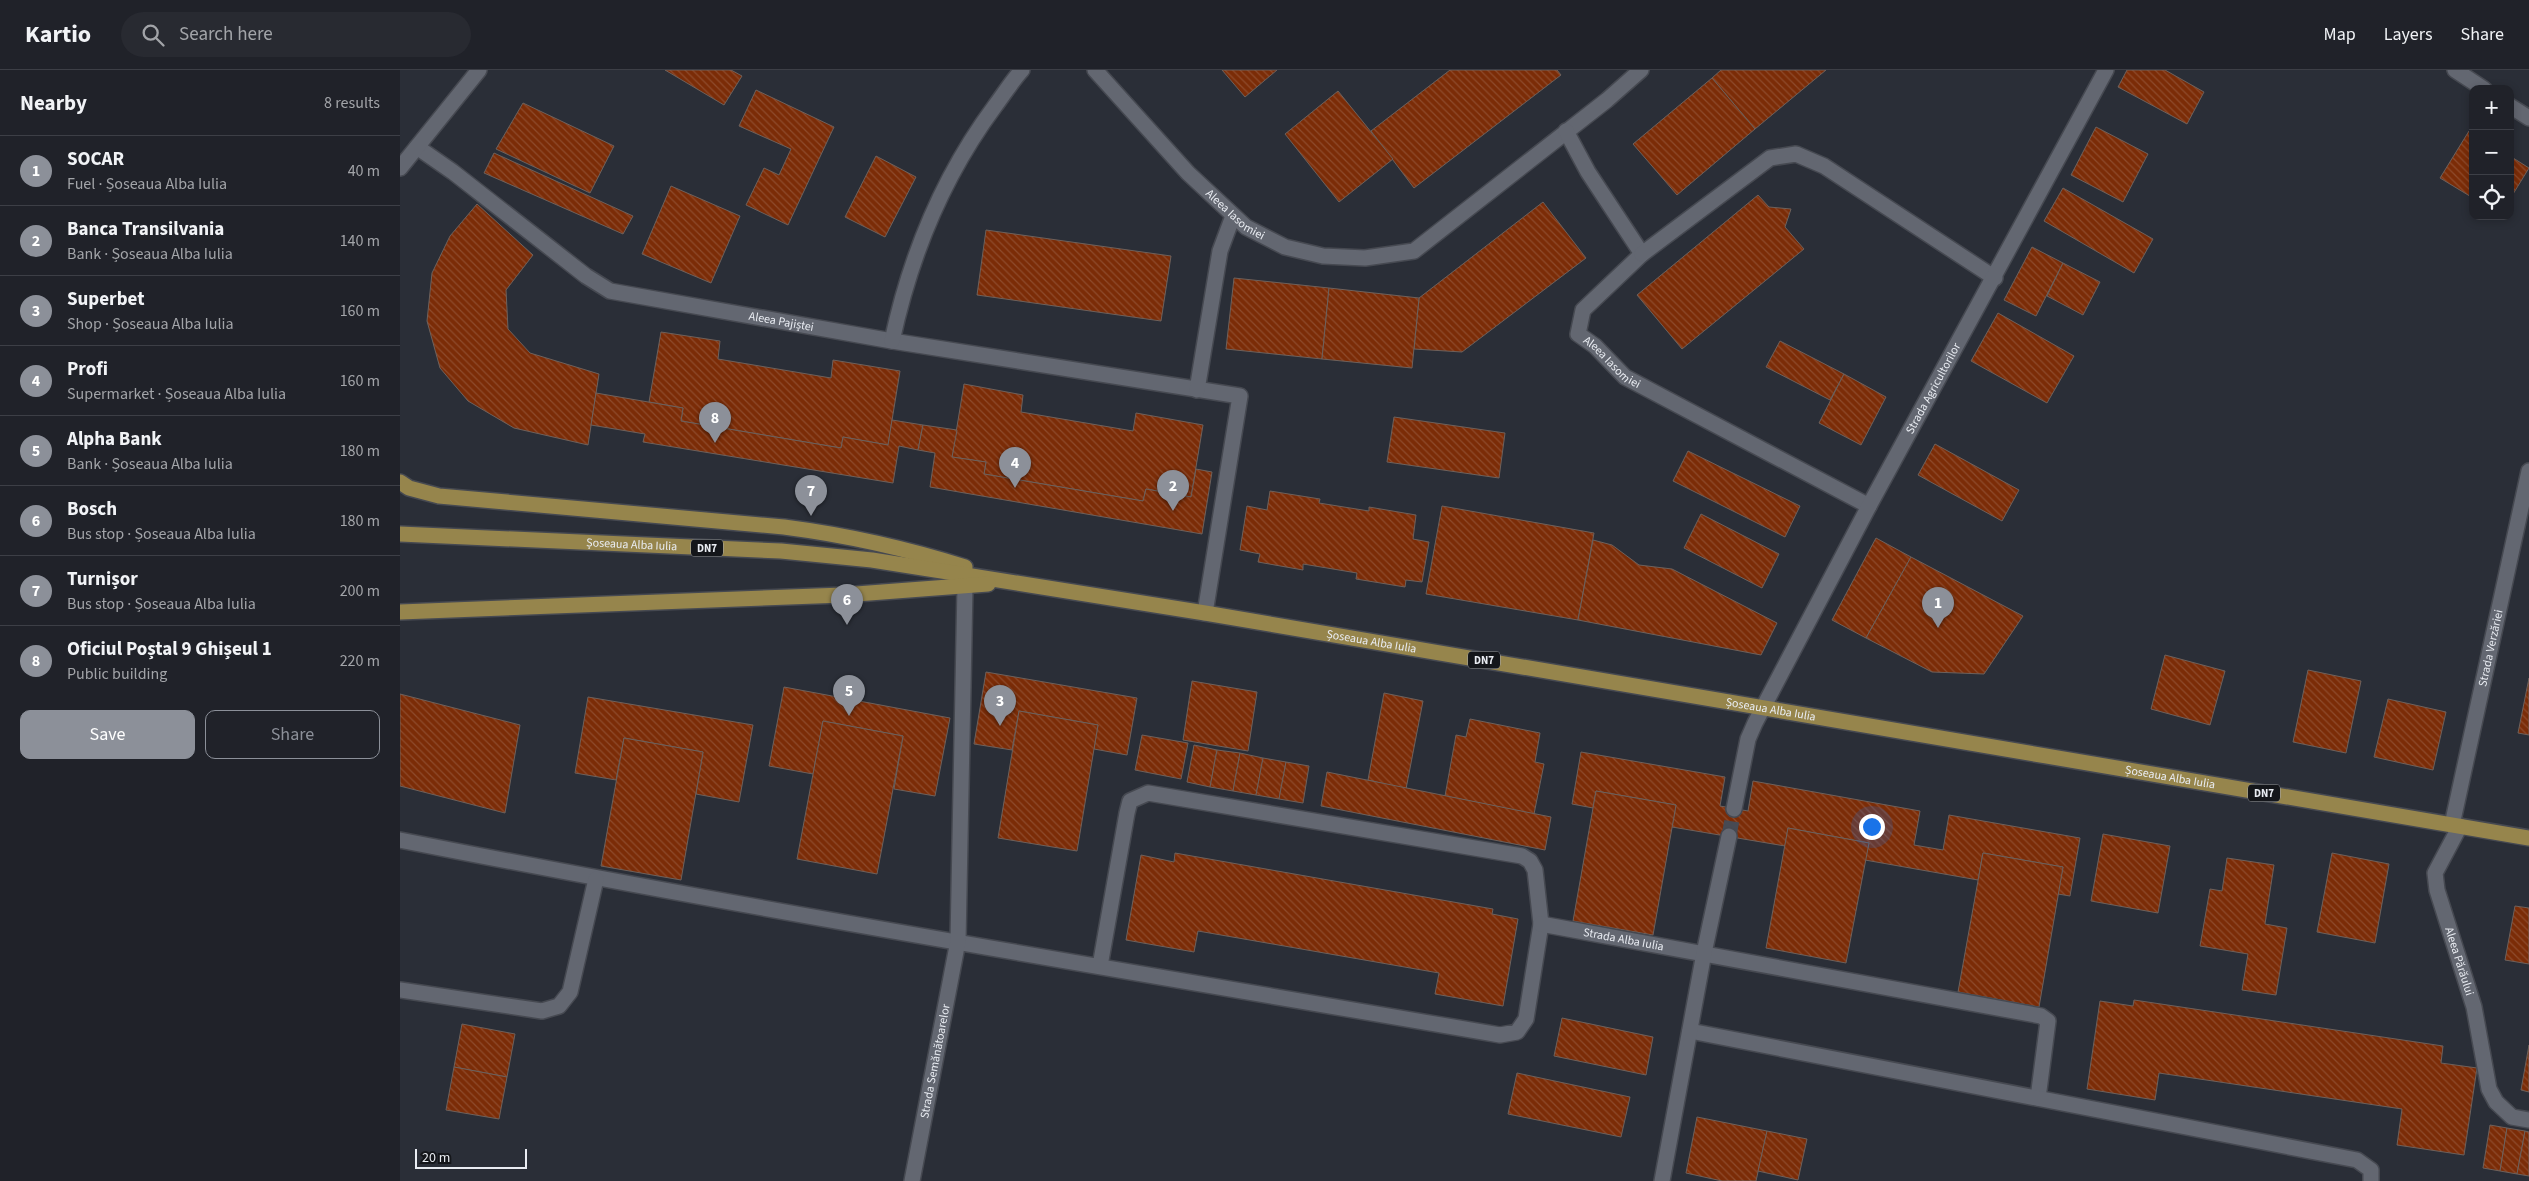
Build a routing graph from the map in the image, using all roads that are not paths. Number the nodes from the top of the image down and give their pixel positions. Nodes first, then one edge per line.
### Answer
1 (479, 70) edge
2 (1022, 70) edge
3 (1095, 70) edge
4 (1641, 70) edge
5 (2106, 70) edge
6 (2455, 70) edge
7 (2478, 85) edge
8 (2514, 109) edge
9 (2529, 118) edge
10 (1566, 131) junction
11 (417, 147) junction
12 (400, 168) edge
13 (1233, 216) junction
14 (1642, 254) junction
15 (1995, 278) junction
16 (892, 341) junction
17 (1197, 390) junction
18 (2529, 471) edge
19 (400, 482) edge
20 (1869, 506) junction
21 (400, 534) edge
22 (1012, 582) junction
23 (965, 586) junction
24 (400, 612) edge
25 (1205, 613) junction
26 (1762, 708) junction
27 (1734, 809) tunnel mouth
28 (2456, 826) junction
29 (1729, 836) tunnel mouth
30 (2529, 838) edge
31 (400, 840) edge
32 (596, 878) junction
33 (1541, 924) junction
34 (958, 941) junction
35 (1704, 953) junction
36 (1100, 966) junction
37 (400, 990) edge
38 (1690, 1031) junction
39 (2038, 1098) junction
40 (2529, 1120) edge
41 (2371, 1176) edge
42 (912, 1181) edge
43 (1662, 1181) edge

1 - 11 street
2 - 16 street
3 - 13 street, Aleea Iasomiei
4 - 10 street, Aleea Iasomiei
5 - 15 street, Strada Agricultorilor
6 - 7 street
8 - 9 street
10 - 13 street, Aleea Iasomiei
10 - 14 street
11 - 12 street
11 - 16 street, Aleea Pajiștei
13 - 17 street
14 - 15 street
14 - 20 street, Aleea Iasomiei
15 - 20 street, Strada Agricultorilor
16 - 17 street
17 - 25 street
18 - 28 street, Strada Verzăriei
19 - 22 main road
20 - 26 street, Strada Agricultorilor
21 - 22 main road, Șoseaua Alba Iulia / DN7
22 - 23 main road, Șoseaua Alba Iulia / DN7
22 - 25 main road, Șoseaua Alba Iulia / DN7
23 - 24 main road, Șoseaua Alba Iulia / DN7
23 - 34 street, Strada Semănătoarelor
25 - 26 main road, Șoseaua Alba Iulia / DN7
26 - 27 street, Strada Agricultorilor
26 - 28 main road, Șoseaua Alba Iulia / DN7
28 - 30 main road, Șoseaua Alba Iulia / DN7
28 - 40 street, Aleea Părăului
29 - 35 street
31 - 32 street
32 - 34 street
32 - 37 street
33 - 35 street, Strada Alba Iulia
33 - 36 street
33 - 36 street
34 - 36 street
34 - 42 street, Strada Semănătoarelor
35 - 38 street
35 - 39 street, Strada Alba Iulia
38 - 39 street
38 - 43 street
39 - 41 street

